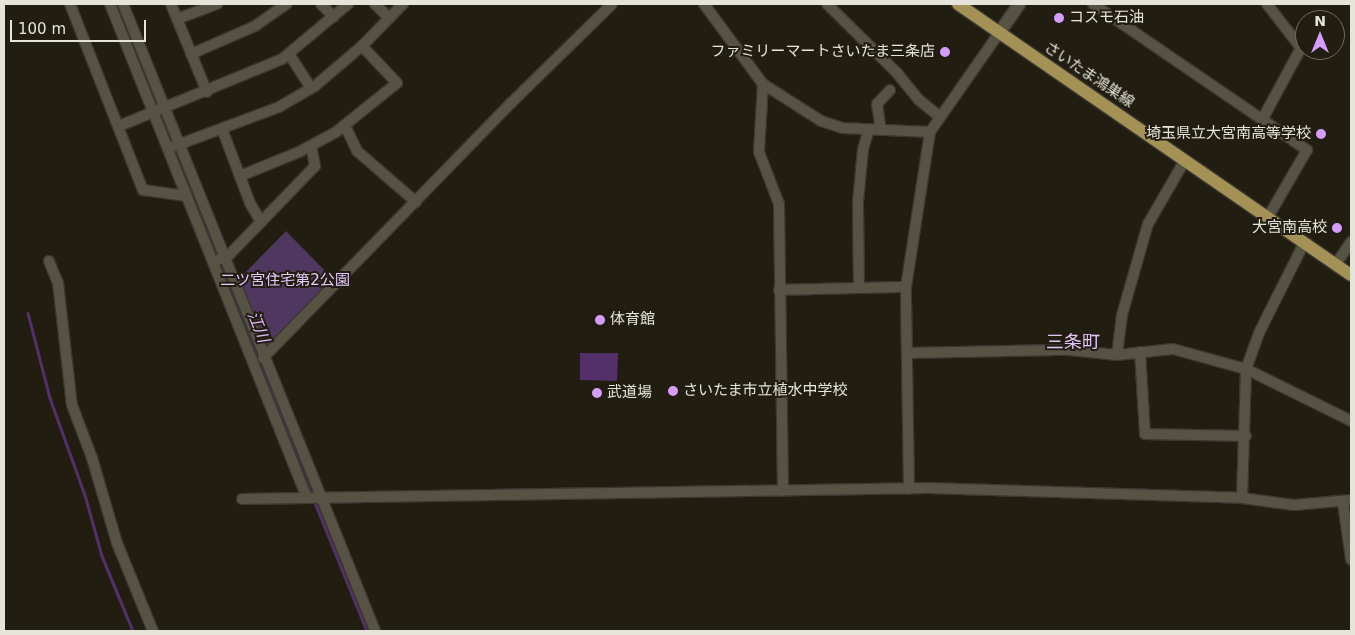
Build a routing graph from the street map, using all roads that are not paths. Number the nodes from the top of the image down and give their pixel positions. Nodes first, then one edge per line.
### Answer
1 (70, 4) edge
2 (110, 4) edge
3 (122, 4) edge
4 (171, 4) edge
5 (217, 4) edge
6 (287, 4) edge
7 (321, 4) edge
8 (348, 4) edge
9 (375, 4) edge
10 (403, 4) edge
11 (612, 4) edge
12 (704, 4) edge
13 (827, 4) edge
14 (958, 4) edge
15 (1019, 4) edge
16 (1093, 4) edge
17 (1267, 4) edge
18 (334, 17) junction
19 (389, 18) junction
20 (177, 19) junction
21 (999, 33) junction
22 (362, 46) junction
23 (191, 54) junction
24 (289, 54) junction
25 (762, 84) junction
26 (311, 88) junction
27 (890, 90) dead end
28 (206, 92) junction
29 (159, 111) junction
30 (940, 117) junction
31 (1262, 120) junction
32 (119, 126) junction
33 (345, 126) junction
34 (222, 129) junction
35 (869, 129) junction
36 (881, 130) junction
37 (930, 132) junction
38 (311, 146) junction
39 (174, 147) junction
40 (1185, 160) junction
41 (240, 176) junction
42 (187, 196) junction
43 (416, 202) junction
44 (1268, 217) junction
45 (261, 222) junction
46 (1351, 242) edge
47 (1304, 243) junction
48 (219, 260) junction
49 (48, 261) dead end
50 (1336, 264) junction
51 (1351, 275) edge
52 (906, 287) junction
53 (859, 288) junction
54 (779, 290) junction
55 (1140, 352) junction
56 (907, 353) junction
57 (1117, 355) junction
58 (263, 358) junction
59 (1246, 369) junction
60 (1351, 421) edge
61 (1246, 436) junction
62 (909, 489) junction
63 (783, 491) junction
64 (314, 498) junction
65 (1242, 498) junction
66 (242, 499) dead end
67 (1347, 501) edge
68 (1351, 559) edge
69 (153, 631) edge
70 (375, 631) edge

1 - 32 street
2 - 29 street
3 - 29 street
4 - 20 street
5 - 20 street
6 - 23 street
7 - 18 street
8 - 18 street
9 - 19 street
10 - 19 street
11 - 43 street
12 - 25 street
13 - 30 street
14 - 21 main road, さいたま鴻巣線
15 - 21 street
16 - 31 street
17 - 31 street
18 - 24 street
19 - 22 street
20 - 23 street
21 - 30 street
21 - 40 main road, さいたま鴻巣線
22 - 26 street
22 - 33 street
23 - 28 street
24 - 26 street
24 - 28 street
25 - 35 street
25 - 54 street
26 - 34 street
27 - 36 street
28 - 29 street
29 - 32 street
29 - 39 street
30 - 37 street
31 - 44 street
32 - 42 street
33 - 38 street
33 - 43 street
34 - 39 street
34 - 41 street
35 - 36 street
35 - 53 street
36 - 37 street
37 - 52 street
38 - 41 street
38 - 45 street
39 - 42 street
39 - 48 street
40 - 44 main road, さいたま鴻巣線
40 - 57 street
41 - 45 street
42 - 48 street
43 - 58 street
44 - 47 main road, さいたま鴻巣線
45 - 48 street
46 - 50 street
47 - 50 main road, さいたま鴻巣線
47 - 59 street
48 - 58 street
48 - 64 street
49 - 69 street
50 - 51 main road, さいたま鴻巣線
52 - 53 street
52 - 56 street
53 - 54 street
54 - 63 street
55 - 57 street
55 - 59 street
55 - 61 street
56 - 57 street
56 - 62 street
58 - 64 street
59 - 60 street
59 - 61 street
61 - 65 street
62 - 63 street
62 - 65 street
63 - 64 street
64 - 66 street
64 - 70 street
65 - 67 street
67 - 68 street

